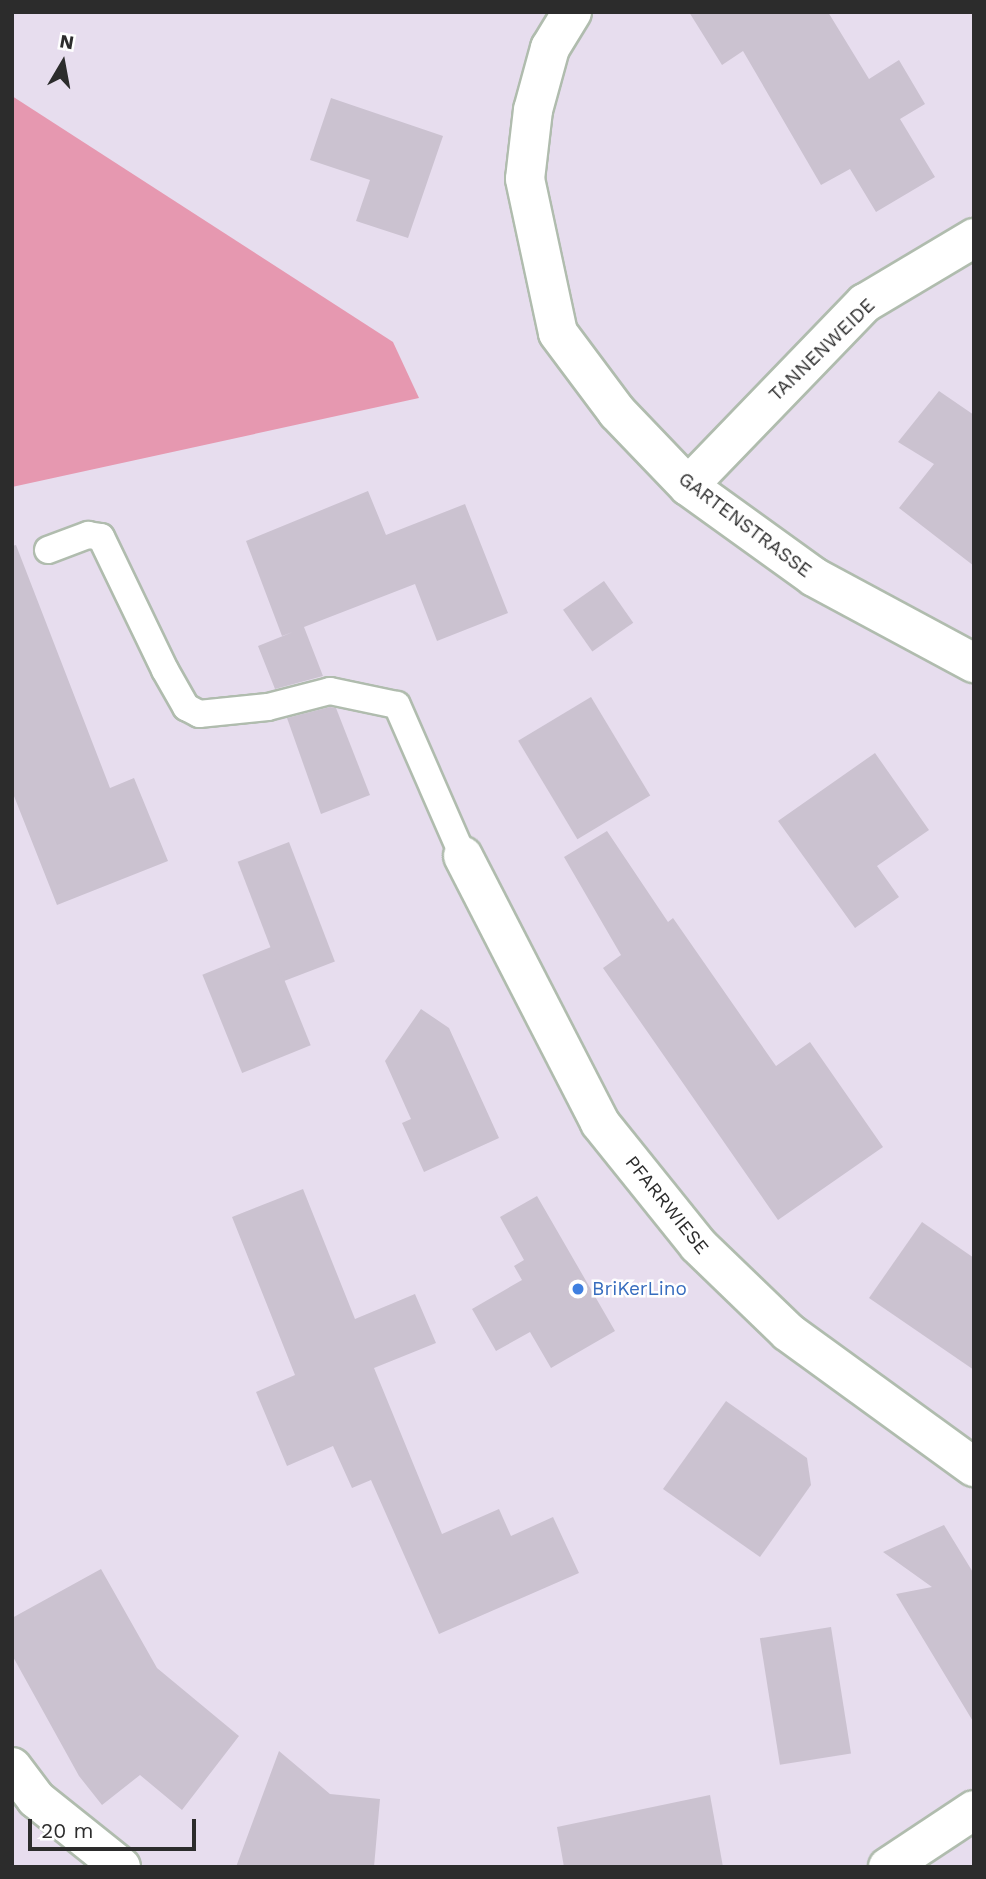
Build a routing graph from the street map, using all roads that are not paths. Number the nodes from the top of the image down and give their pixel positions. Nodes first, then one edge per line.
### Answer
1 (572, 12) edge
2 (974, 238) edge
3 (688, 486) junction
4 (48, 550) dead end
5 (974, 663) edge
6 (463, 856) joint
7 (974, 1467) edge
8 (12, 1767) edge
9 (974, 1810) edge
10 (121, 1867) edge
11 (888, 1867) edge

1 - 3 street, GARTENSTRASSE
2 - 3 street, TANNENWEIDE
3 - 5 street, GARTENSTRASSE
4 - 6 lane
6 - 7 street, PFARRWIESE
8 - 10 street
9 - 11 street

